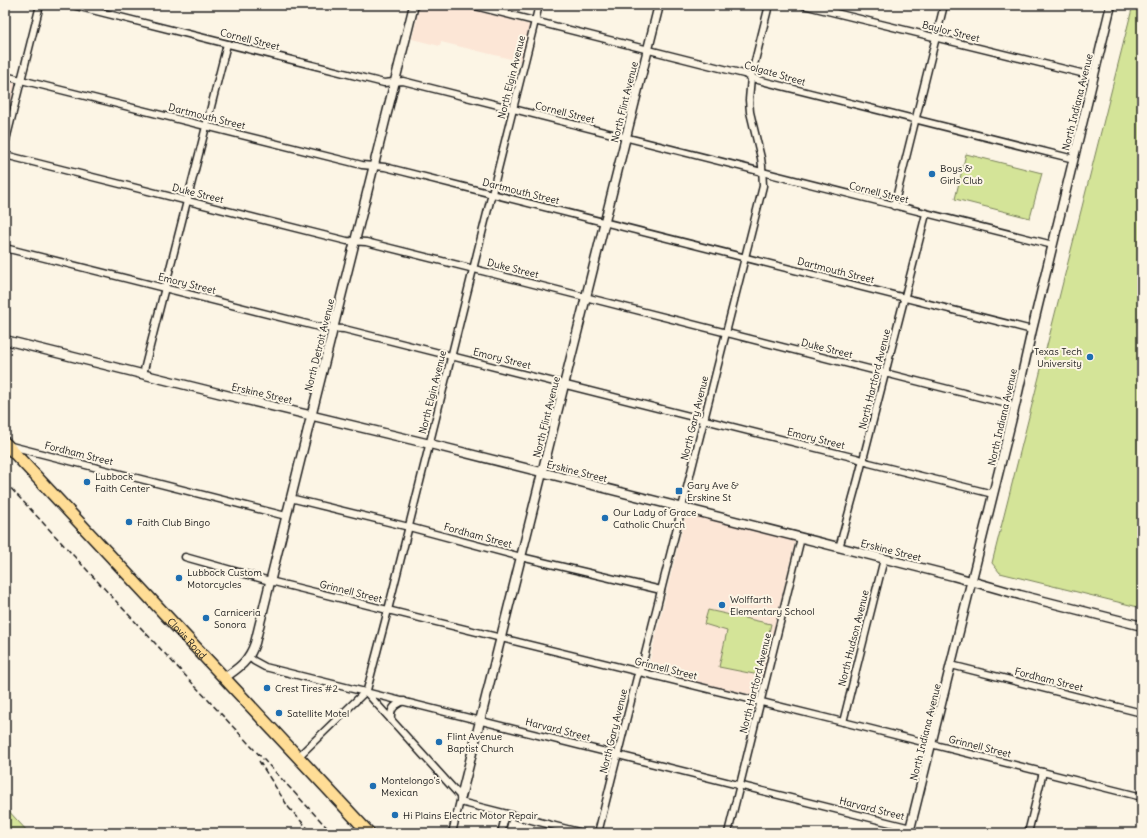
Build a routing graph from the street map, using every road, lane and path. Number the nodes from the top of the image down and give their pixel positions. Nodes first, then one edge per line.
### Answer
1 (40, 5) edge
2 (72, 5) edge
3 (414, 5) edge
4 (471, 5) edge
5 (539, 5) edge
6 (659, 5) edge
7 (769, 5) edge
8 (803, 5) edge
9 (944, 5) edge
10 (1111, 5) edge
11 (535, 21) junction
12 (936, 37) junction
13 (227, 44) junction
14 (648, 50) junction
15 (5, 76) edge
16 (1093, 76) junction
17 (751, 77) junction
18 (21, 80) junction
19 (395, 82) junction
20 (513, 109) junction
21 (916, 119) junction
22 (206, 126) junction
23 (626, 137) junction
24 (5, 144) edge
25 (5, 155) edge
26 (1074, 159) junction
27 (374, 166) junction
28 (763, 172) junction
29 (492, 194) junction
30 (187, 200) junction
31 (894, 206) junction
32 (926, 214) junction
33 (605, 222) junction
34 (355, 241) junction
35 (1053, 245) junction
36 (5, 248) edge
37 (745, 257) junction
38 (473, 269) junction
39 (165, 288) junction
40 (586, 297) junction
41 (905, 297) junction
42 (334, 328) junction
43 (1032, 330) junction
44 (726, 333) junction
45 (5, 340) edge
46 (452, 356) junction
47 (143, 374) junction
48 (886, 374) junction
49 (564, 384) junction
50 (1015, 406) junction
51 (311, 415) junction
52 (704, 420) junction
53 (6, 444) edge
54 (430, 444) junction
55 (863, 461) junction
56 (542, 472) junction
57 (993, 494) junction
58 (290, 498) junction
59 (682, 508) junction
60 (286, 516) junction
61 (409, 527) junction
62 (801, 538) junction
63 (839, 548) junction
64 (185, 557) dead end
65 (522, 557) junction
66 (884, 559) junction
67 (270, 581) junction
68 (972, 581) junction
69 (661, 590) junction
70 (388, 610) junction
71 (1142, 626) edge
72 (500, 638) junction
73 (249, 657) junction
74 (951, 665) junction
75 (640, 672) junction
76 (224, 678) junction
77 (366, 692) junction
78 (404, 701) junction
79 (761, 702) junction
80 (1142, 713) edge
81 (391, 720) junction
82 (480, 720) junction
83 (843, 722) junction
84 (932, 744) junction
85 (617, 754) junction
86 (298, 757) junction
87 (1043, 772) junction
88 (739, 784) junction
89 (1142, 797) edge
90 (460, 799) junction
91 (506, 814) junction
92 (910, 830) edge
93 (369, 833) edge
94 (452, 833) edge
95 (501, 833) edge
96 (583, 833) edge
97 (598, 833) edge
98 (728, 833) edge
99 (1028, 833) edge

1 - 18 street
2 - 13 street, Cornell Street
3 - 19 street, North Detroit Avenue
4 - 11 street, Colgate Street
5 - 11 street, North Elgin Avenue
6 - 14 street, North Flint Avenue
7 - 17 street, North Gary Avenue
8 - 12 street, Baylor Street
9 - 12 street
10 - 16 street, North Indiana Avenue
11 - 14 street, Colgate Street
11 - 20 street, North Elgin Avenue
12 - 16 street, Baylor Street
12 - 21 street
13 - 19 street, Cornell Street
13 - 22 street
14 - 17 street, Colgate Street
14 - 23 street, North Flint Avenue
15 - 18 street, Dartmouth Street
16 - 26 street, North Indiana Avenue
17 - 21 street, Colgate Street
17 - 28 street, North Gary Avenue
18 - 22 street, Dartmouth Street
18 - 24 street
19 - 20 street, Cornell Street
19 - 27 street, North Detroit Avenue
20 - 23 street, Cornell Street
20 - 29 street, North Elgin Avenue
21 - 26 street, Colgate Street
21 - 31 street
22 - 27 street, Dartmouth Street
22 - 30 street
23 - 28 street, Cornell Street
23 - 33 street, North Flint Avenue
25 - 30 street, Duke Street
26 - 35 street, North Indiana Avenue
27 - 29 street, Dartmouth Street
27 - 34 street, North Detroit Avenue
28 - 31 street, Cornell Street
28 - 37 street, North Gary Avenue
29 - 33 street, Dartmouth Street
29 - 38 street, North Elgin Avenue
30 - 34 street, Duke Street
30 - 39 street
31 - 32 street, Cornell Street
32 - 35 street, Cornell Street
32 - 41 street, North Hartford Avenue
33 - 37 street, Dartmouth Street
33 - 40 street, North Flint Avenue
34 - 38 street, Duke Street
34 - 42 street, North Detroit Avenue
35 - 43 street, North Indiana Avenue
36 - 39 street, Emory Street
37 - 41 street, Dartmouth Street
37 - 44 street, North Gary Avenue
38 - 40 street, Duke Street
38 - 46 street, North Elgin Avenue
39 - 42 street, Emory Street
39 - 47 street
40 - 44 street, Duke Street
40 - 49 street, North Flint Avenue
41 - 43 street, Dartmouth Street
41 - 48 street, North Hartford Avenue
42 - 46 street, Emory Street
42 - 51 street, North Detroit Avenue
43 - 50 street, North Indiana Avenue
44 - 48 street, Duke Street
44 - 52 street, North Gary Avenue
45 - 47 street, Erskine Street
46 - 49 street, Emory Street
46 - 54 street, North Elgin Avenue
47 - 51 street, Erskine Street
48 - 50 street, Duke Street
48 - 55 street, North Hartford Avenue
49 - 52 street, Emory Street
49 - 56 street, North Flint Avenue
50 - 57 street, North Indiana Avenue
51 - 54 street, Erskine Street
51 - 58 street, North Detroit Avenue
52 - 55 street, Emory Street
52 - 59 street, North Gary Avenue
53 - 60 street, Fordham Street
53 - 76 highway, Clovis Road
54 - 56 street, Erskine Street
54 - 61 street, North Elgin Avenue
55 - 57 street, Emory Street
55 - 63 street, North Hartford Avenue
56 - 59 street, Erskine Street
56 - 65 street, North Flint Avenue
57 - 68 street, North Indiana Avenue
58 - 60 street, North Detroit Avenue
58 - 61 street, Fordham Street
59 - 62 street, Erskine Street
59 - 69 street, North Gary Avenue
60 - 67 street, North Detroit Avenue
61 - 65 street, Fordham Street
61 - 70 street, North Elgin Avenue
62 - 63 street, Erskine Street
62 - 79 street, North Hartford Avenue
63 - 66 street, Erskine Street
64 - 67 street, Grinnell Street
65 - 69 street, Fordham Street
65 - 72 street, North Flint Avenue
66 - 68 street, Erskine Street
66 - 83 street, North Hudson Avenue
67 - 70 street, Grinnell Street
67 - 73 street, North Detroit Avenue
68 - 71 street, Erskine Street
68 - 74 street, North Indiana Avenue
69 - 75 street, North Gary Avenue
70 - 72 street, Grinnell Street
70 - 77 street, North Elgin Avenue
72 - 75 street, Grinnell Street
72 - 82 street, North Flint Avenue
73 - 76 street, North Detroit Avenue
73 - 77 street, Harvard Street
74 - 80 street, Fordham Street
74 - 84 street, North Indiana Avenue
75 - 79 street, Grinnell Street
75 - 85 street, North Gary Avenue
76 - 86 highway, Clovis Road
77 - 78 street, Harvard Street
77 - 81 street
77 - 86 street
78 - 81 street
78 - 82 street, Harvard Street
79 - 83 street, Grinnell Street
79 - 88 street, North Hartford Avenue
81 - 90 street
82 - 85 street, Harvard Street
82 - 90 street, North Flint Avenue
83 - 84 street, Grinnell Street
84 - 87 street, Grinnell Street
84 - 92 street, North Indiana Avenue
85 - 88 street, Harvard Street
85 - 97 street, North Gary Avenue
86 - 93 highway, Clovis Road
87 - 89 street, Grinnell Street
87 - 99 street
88 - 92 street, Harvard Street
88 - 98 street, North Hartford Avenue
90 - 91 street
90 - 94 street, North Flint Avenue
91 - 95 street
91 - 96 street

